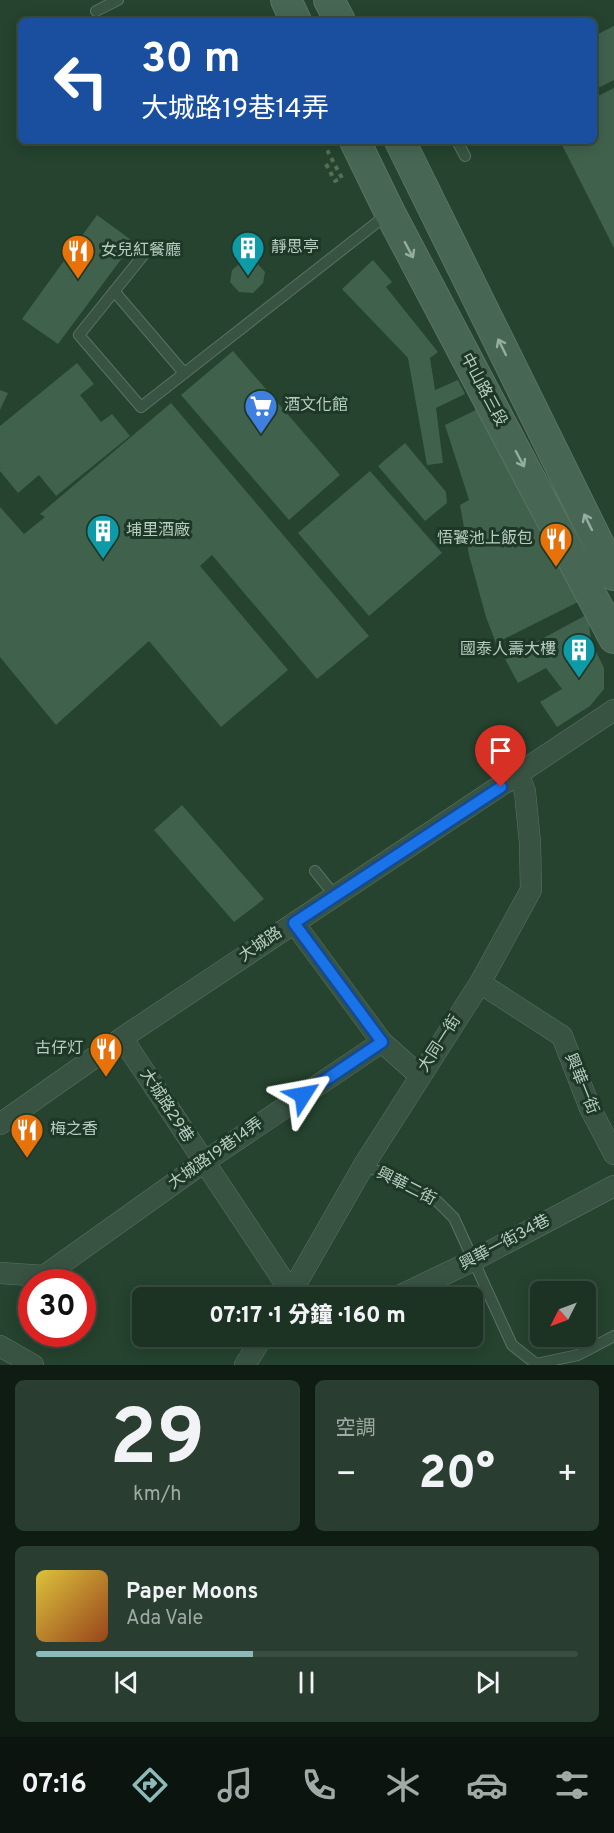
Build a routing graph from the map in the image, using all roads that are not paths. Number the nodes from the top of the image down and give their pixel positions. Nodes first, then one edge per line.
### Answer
1 (118, 0) edge
2 (286, 0) edge
3 (329, 0) edge
4 (96, 11) dead end
5 (295, 18) edge
6 (338, 18) edge
7 (402, 144) edge
8 (459, 144) edge
9 (342, 147) edge
10 (465, 156) dead end
11 (428, 196) junction
12 (390, 213) junction
13 (145, 253) dead end
14 (114, 291) junction
15 (184, 373) junction
16 (614, 575) edge
17 (614, 638) edge
18 (614, 710) edge
19 (519, 775) junction
20 (315, 871) dead end
21 (335, 896) junction
22 (294, 923) junction
23 (480, 983) junction
24 (122, 1038) junction
25 (382, 1042) junction
26 (420, 1076) junction
27 (0, 1124) edge
28 (614, 1154) edge
29 (204, 1162) junction
30 (364, 1165) junction
31 (614, 1186) edge
32 (472, 1261) junction
33 (7, 1273) edge
34 (287, 1287) edge
35 (298, 1287) edge
36 (418, 1287) edge
37 (614, 1336) edge
38 (0, 1346) edge
39 (256, 1347) edge
40 (536, 1364) edge
41 (33, 1365) edge
42 (245, 1365) edge

1 - 4 lane
2 - 5 street
3 - 6 street
7 - 11 street
8 - 10 lane
9 - 12 street, 中山路三段
11 - 12 street
16 -> 11 street
12 - 15 lane
12 -> 17 street, 中山路三段
13 - 14 lane
14 - 15 lane
14 - 15 lane
18 - 19 street, 大城路
19 - 21 street, 大城路
19 - 23 street, 大同一街
20 - 21 lane
21 - 22 street, 大城路
22 - 24 street, 大城路
22 - 25 street
23 - 26 street, 大同一街
23 - 28 street, 興華一街
24 - 27 street, 大城路
24 - 29 street, 大城路29巷
25 - 26 street
25 - 29 street, 大城路19巷14弄
26 - 30 street, 大同一街
29 - 33 street, 大城路19巷14弄
29 - 34 street, 大城路29巷
30 - 32 lane, 興華二街
30 - 35 street, 大同一街
31 - 32 street, 興華一街34巷
32 - 36 street, 興華一街34巷
32 - 40 lane, 興華二街
37 - 40 lane
38 - 41 street
39 - 42 street

